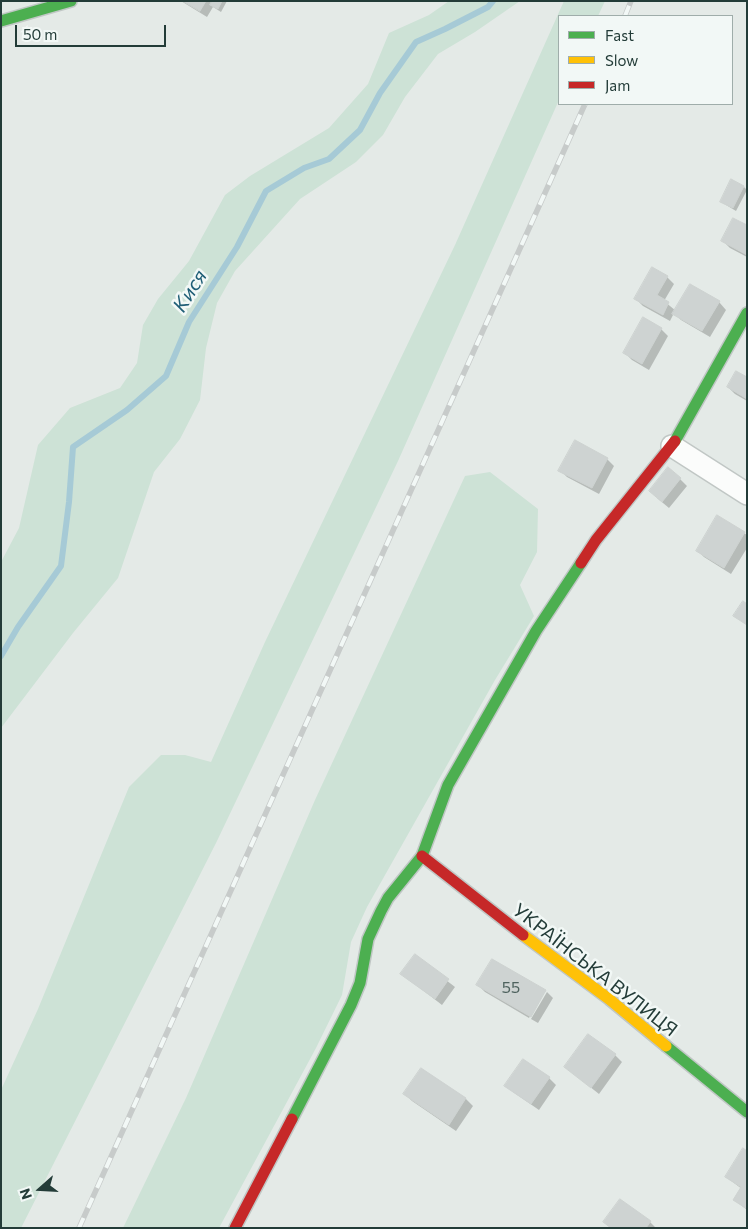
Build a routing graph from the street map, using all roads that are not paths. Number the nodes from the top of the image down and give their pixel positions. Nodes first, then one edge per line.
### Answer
1 (71, 1) edge
2 (1, 21) edge
3 (747, 313) edge
4 (672, 446) junction
5 (747, 494) edge
6 (422, 856) junction
7 (747, 1112) edge
8 (235, 1228) edge

1 - 2 street
3 - 4 street
4 - 5 street
4 - 6 street
6 - 7 street, УКРАЇНСЬКА ВУЛИЦЯ
6 - 8 street

